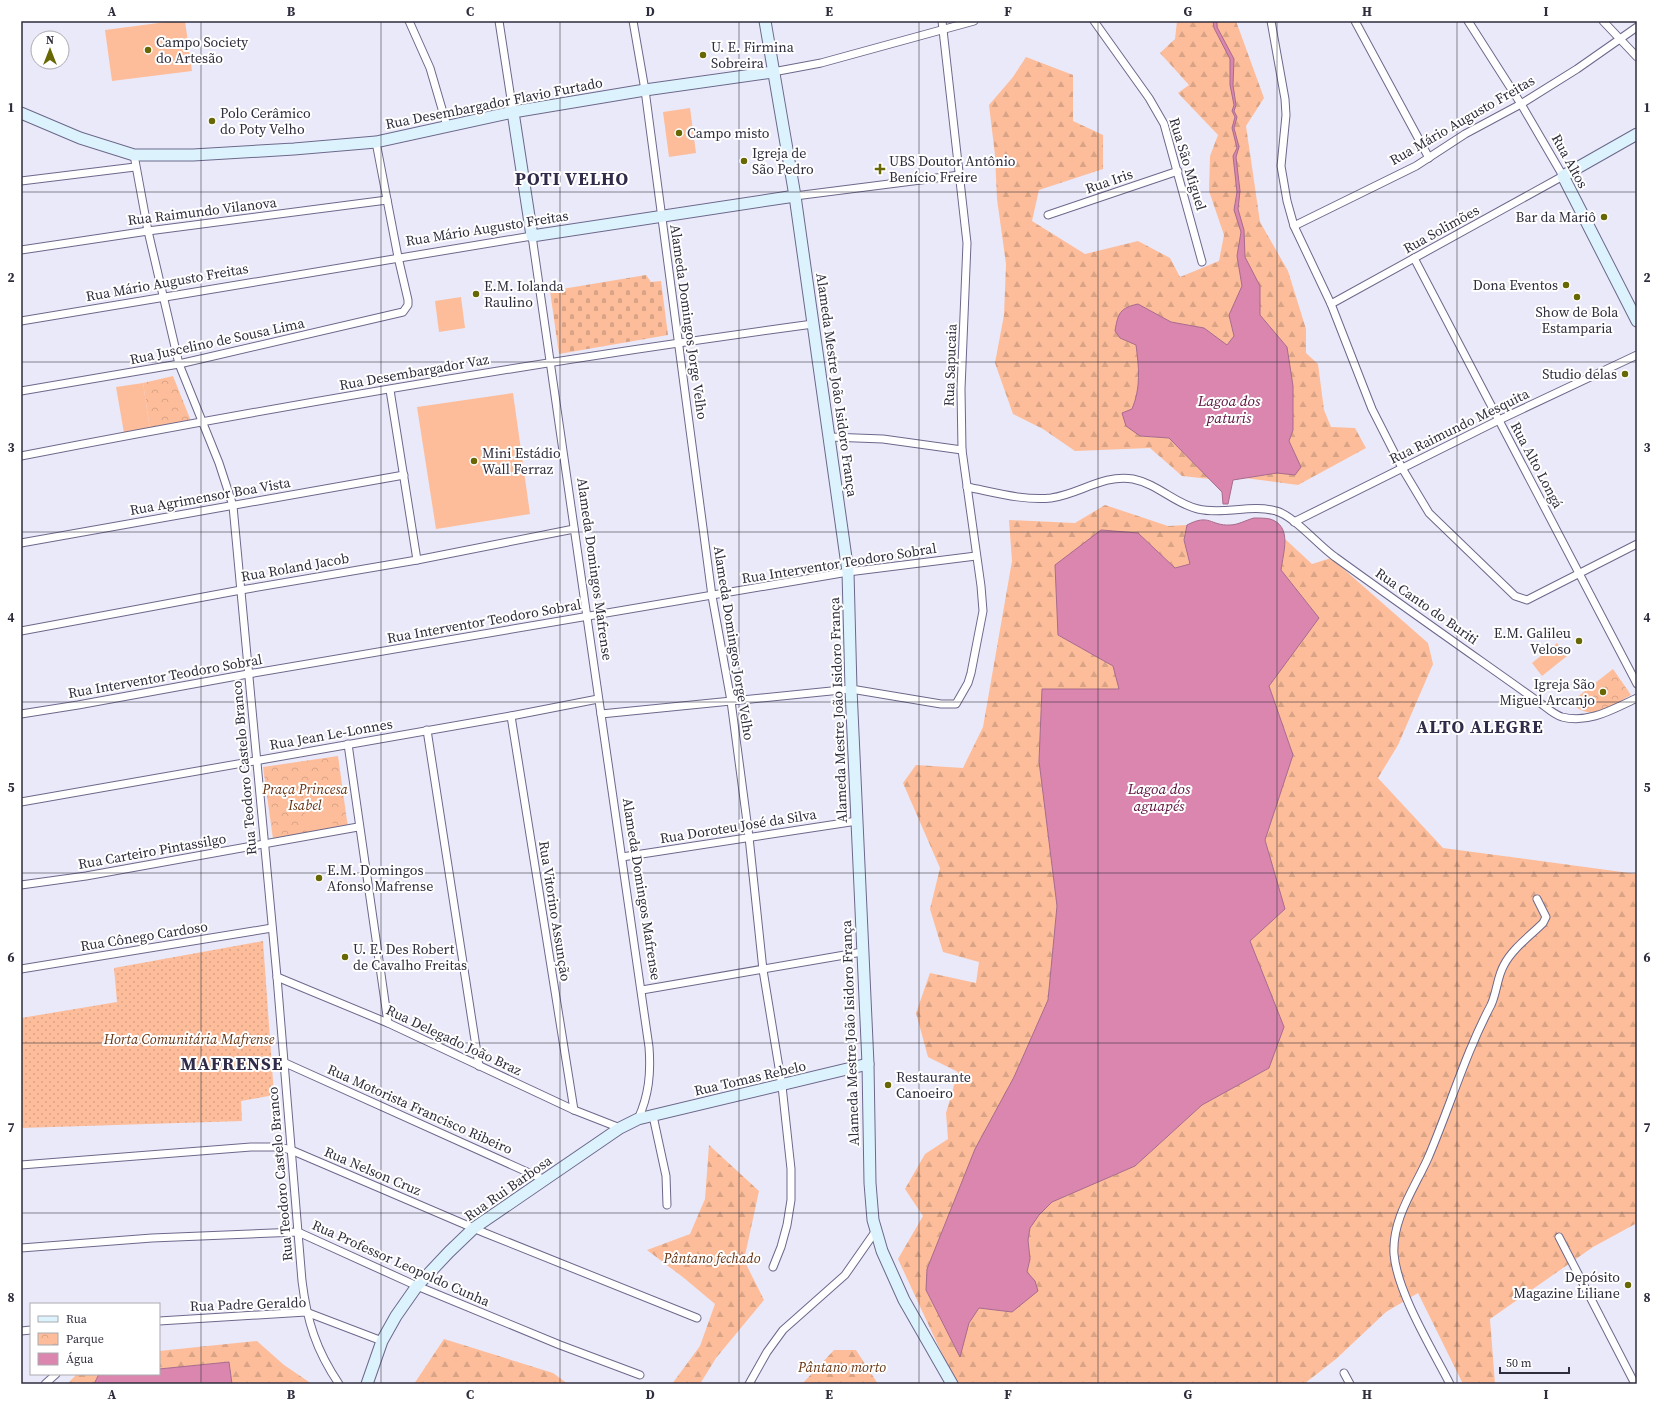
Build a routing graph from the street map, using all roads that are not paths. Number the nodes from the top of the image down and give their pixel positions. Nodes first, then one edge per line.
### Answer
1 (409, 21) edge
2 (499, 21) edge
3 (633, 21) edge
4 (765, 21) edge
5 (942, 21) edge
6 (974, 21) edge
7 (1094, 21) edge
8 (1271, 21) edge
9 (1355, 21) edge
10 (1468, 21) edge
11 (1603, 21) edge
12 (1637, 27) edge
13 (943, 30) junction
14 (1620, 39) junction
15 (1637, 57) edge
16 (773, 72) junction
17 (645, 90) junction
18 (1521, 104) junction
19 (21, 112) edge
20 (513, 112) junction
21 (447, 126) junction
22 (1637, 134) edge
23 (376, 142) junction
24 (134, 155) junction
25 (1429, 158) junction
26 (135, 167) junction
27 (1178, 171) junction
28 (960, 175) junction
29 (1563, 176) junction
30 (21, 181) edge
31 (795, 196) junction
32 (386, 200) junction
33 (1048, 215) dead end
34 (662, 217) junction
35 (1294, 226) junction
36 (148, 231) junction
37 (532, 236) junction
38 (21, 250) edge
39 (398, 257) junction
40 (1414, 258) junction
41 (1202, 262) dead end
42 (164, 298) junction
43 (1331, 304) junction
44 (21, 321) edge
45 (1637, 321) edge
46 (813, 324) junction
47 (678, 342) junction
48 (1637, 355) edge
49 (550, 362) junction
50 (179, 364) junction
51 (390, 390) junction
52 (21, 391) edge
53 (1499, 420) junction
54 (203, 421) junction
55 (830, 437) junction
56 (962, 450) junction
57 (21, 456) edge
58 (1402, 468) junction
59 (404, 475) junction
60 (967, 487) junction
61 (233, 506) junction
62 (1294, 522) junction
63 (574, 530) junction
64 (21, 543) edge
65 (1637, 544) edge
66 (976, 556) junction
67 (417, 560) junction
68 (848, 572) junction
69 (1580, 574) junction
70 (241, 590) junction
71 (712, 596) junction
72 (587, 617) junction
73 (21, 631) edge
74 (248, 674) junction
75 (1637, 684) edge
76 (851, 689) junction
77 (1637, 698) edge
78 (598, 699) junction
79 (731, 701) junction
80 (21, 714) edge
81 (601, 714) junction
82 (511, 716) junction
83 (427, 730) junction
84 (348, 744) junction
85 (257, 760) junction
86 (21, 802) edge
87 (857, 821) junction
88 (358, 827) junction
89 (749, 837) junction
90 (264, 845) junction
91 (622, 857) junction
92 (21, 885) edge
93 (1537, 899) dead end
94 (272, 928) junction
95 (862, 952) junction
96 (21, 969) edge
97 (763, 970) junction
98 (277, 977) junction
99 (642, 990) junction
100 (388, 1023) junction
101 (284, 1062) junction
102 (868, 1064) junction
103 (479, 1066) junction
104 (782, 1086) junction
105 (574, 1110) junction
106 (653, 1116) junction
107 (638, 1119) junction
108 (620, 1128) junction
109 (291, 1150) junction
110 (21, 1165) edge
111 (545, 1180) junction
112 (667, 1205) dead end
113 (474, 1228) junction
114 (298, 1232) junction
115 (875, 1232) junction
116 (1559, 1237) dead end
117 (21, 1248) edge
118 (773, 1267) dead end
119 (417, 1286) junction
120 (306, 1312) junction
121 (697, 1318) dead end
122 (160, 1322) edge
123 (382, 1341) junction
124 (1344, 1373) dead end
125 (55, 1375) edge
126 (640, 1375) dead end
127 (46, 1384) edge
128 (339, 1384) edge
129 (367, 1384) edge
130 (750, 1384) edge
131 (952, 1384) edge
132 (1350, 1384) edge
133 (1450, 1384) edge
134 (1635, 1384) edge

1 - 21 street
2 - 20 street, Alameda Domingos Mafrense
3 - 17 street, Alameda Domingos Jorge Velho
4 - 16 street, Alameda Mestre João Isidoro França
5 - 13 street, Rua Sapucaia
6 - 13 street, Rua Desembargador Flavio Furtado
7 - 27 street, Rua São Miguel
8 - 35 street
9 - 25 street
10 - 18 street, Rua Altos
11 - 14 street
12 - 14 street, Rua Mário Augusto Freitas
13 - 16 street, Rua Desembargador Flavio Furtado
13 - 28 street, Rua Sapucaia
14 - 15 street
14 - 18 street, Rua Mário Augusto Freitas
16 - 17 street, Rua Desembargador Flavio Furtado
16 - 31 street, Alameda Mestre João Isidoro França
17 - 20 street, Rua Desembargador Flavio Furtado
17 - 34 street, Alameda Domingos Jorge Velho
18 - 25 street, Rua Mário Augusto Freitas
18 - 29 street, Rua Altos
19 - 24 street, Rua Desembargador Flavio Furtado
20 - 21 street, Rua Desembargador Flavio Furtado
20 - 37 street, Alameda Domingos Mafrense
21 - 23 street, Rua Desembargador Flavio Furtado
22 - 29 street
23 - 24 street, Rua Desembargador Flavio Furtado
23 - 32 street
24 - 26 street, Rua Teodoro Castelo Branco
25 - 35 street, Rua Mário Augusto Freitas
26 - 30 street
26 - 36 street, Rua Teodoro Castelo Branco
27 - 33 street, Rua Iris
27 - 41 street, Rua São Miguel
28 - 31 street, Rua Mário Augusto Freitas
28 - 56 street, Rua Sapucaia
29 - 40 street, Rua Solimões
29 - 45 street, Rua Altos
31 - 34 street, Rua Mário Augusto Freitas
31 - 46 street, Alameda Mestre João Isidoro França
32 - 36 street, Rua Raimundo Vilanova
32 - 39 street
34 - 37 street, Rua Mário Augusto Freitas
34 - 47 street, Alameda Domingos Jorge Velho
35 - 43 street
36 - 38 street, Rua Raimundo Vilanova
36 - 42 street, Rua Teodoro Castelo Branco
37 - 39 street, Rua Mário Augusto Freitas
37 - 49 street, Alameda Domingos Mafrense
39 - 42 street, Rua Mário Augusto Freitas
39 - 50 street, Rua Juscelino de Sousa Lima
40 - 43 street, Rua Solimões
40 - 53 street, Rua Alto Longá
42 - 44 street, Rua Mário Augusto Freitas
42 - 50 street, Rua Teodoro Castelo Branco
43 - 58 street
46 - 47 street, Rua Desembargador Vaz
46 - 55 street, Alameda Mestre João Isidoro França
47 - 49 street, Rua Desembargador Vaz
47 - 71 street, Alameda Domingos Jorge Velho
48 - 53 street, Rua Raimundo Mesquita
49 - 51 street, Rua Desembargador Vaz
49 - 63 street, Alameda Domingos Mafrense
50 - 52 street, Rua Juscelino de Sousa Lima
50 - 54 street, Rua Teodoro Castelo Branco
51 - 54 street, Rua Desembargador Vaz
51 - 59 street
53 - 58 street, Rua Raimundo Mesquita
53 - 69 street, Rua Alto Longá
54 - 57 street, Rua Desembargador Vaz
54 - 61 street, Rua Teodoro Castelo Branco
55 - 56 street
55 - 68 street, Alameda Mestre João Isidoro França
56 - 60 street, Rua Sapucaia
58 - 62 street, Rua Raimundo Mesquita
58 - 69 street
59 - 61 street, Rua Agrimensor Boa Vista
59 - 67 street
60 - 62 street
60 - 66 street, Rua Sapucaia
61 - 64 street, Rua Agrimensor Boa Vista
61 - 70 street, Rua Teodoro Castelo Branco
62 - 77 street, Rua Canto do Buriti
63 - 67 street, Rua Roland Jacob
63 - 72 street, Alameda Domingos Mafrense
65 - 69 street
66 - 68 street, Rua Interventor Teodoro Sobral
66 - 76 street, Rua Sapucaia
67 - 70 street, Rua Roland Jacob
68 - 71 street, Rua Interventor Teodoro Sobral
68 - 76 street, Alameda Mestre João Isidoro França
69 - 75 street, Rua Alto Longá
70 - 73 street, Rua Roland Jacob
70 - 74 street, Rua Teodoro Castelo Branco
71 - 72 street, Rua Interventor Teodoro Sobral
71 - 79 street, Alameda Domingos Jorge Velho
72 - 74 street, Rua Interventor Teodoro Sobral
72 - 78 street, Alameda Domingos Mafrense
74 - 80 street, Rua Interventor Teodoro Sobral
74 - 85 street, Rua Teodoro Castelo Branco
76 - 79 street
76 - 87 street, Alameda Mestre João Isidoro França
78 - 81 street, Alameda Domingos Mafrense
78 - 82 street, Rua Jean Le-Lonnes
79 - 81 street
79 - 89 street, Alameda Domingos Jorge Velho
81 - 91 street, Alameda Domingos Mafrense
82 - 83 street, Rua Jean Le-Lonnes
82 - 105 street, Rua Vitorino Assunção
83 - 84 street, Rua Jean Le-Lonnes
83 - 103 street
84 - 85 street, Rua Jean Le-Lonnes
84 - 88 street
85 - 86 street, Rua Jean Le-Lonnes
85 - 90 street, Rua Teodoro Castelo Branco
87 - 89 street, Rua Doroteu José da Silva
87 - 95 street, Alameda Mestre João Isidoro França
88 - 90 street, Rua Carteiro Pintassilgo
88 - 100 street
89 - 91 street, Rua Doroteu José da Silva
89 - 97 street, Alameda Domingos Jorge Velho
90 - 92 street, Rua Carteiro Pintassilgo
90 - 94 street, Rua Teodoro Castelo Branco
91 - 99 street, Alameda Domingos Mafrense
93 - 133 street
94 - 96 street, Rua Cônego Cardoso
94 - 98 street, Rua Teodoro Castelo Branco
95 - 97 street
95 - 102 street, Alameda Mestre João Isidoro França
97 - 99 street
97 - 104 street, Alameda Domingos Jorge Velho
98 - 100 street, Rua Delegado João Braz
98 - 101 street, Rua Teodoro Castelo Branco
99 - 107 street, Alameda Domingos Mafrense
100 - 103 street, Rua Delegado João Braz
101 - 109 street, Rua Teodoro Castelo Branco
101 - 111 street, Rua Motorista Francisco Ribeiro
102 - 104 street, Rua Tomas Rebelo
102 - 115 street, Alameda Mestre João Isidoro França
103 - 105 street, Rua Delegado João Braz
104 - 106 street, Rua Tomas Rebelo
104 - 118 street, Alameda Domingos Jorge Velho
105 - 108 street, Rua Delegado João Braz
106 - 107 street, Rua Tomas Rebelo
106 - 112 street
107 - 108 street, Rua Rui Barbosa
108 - 111 street, Rua Rui Barbosa
109 - 110 street, Rua Nelson Cruz
109 - 113 street, Rua Nelson Cruz
109 - 114 street, Rua Teodoro Castelo Branco
111 - 113 street, Rua Rui Barbosa
113 - 119 street, Rua Rui Barbosa
113 - 121 street, Rua Nelson Cruz
114 - 117 street, Rua Professor Leopoldo Cunha
114 - 119 street, Rua Professor Leopoldo Cunha
114 - 120 street, Rua Teodoro Castelo Branco
115 - 130 street
115 - 131 street, Alameda Mestre João Isidoro França
116 - 134 street
119 - 123 street, Rua Rui Barbosa
119 - 126 street, Rua Professor Leopoldo Cunha
120 - 122 street, Rua Padre Geraldo
120 - 123 street, Rua Padre Geraldo
120 - 128 street, Rua Teodoro Castelo Branco
123 - 129 street, Rua Rui Barbosa
124 - 132 street
125 - 127 street

